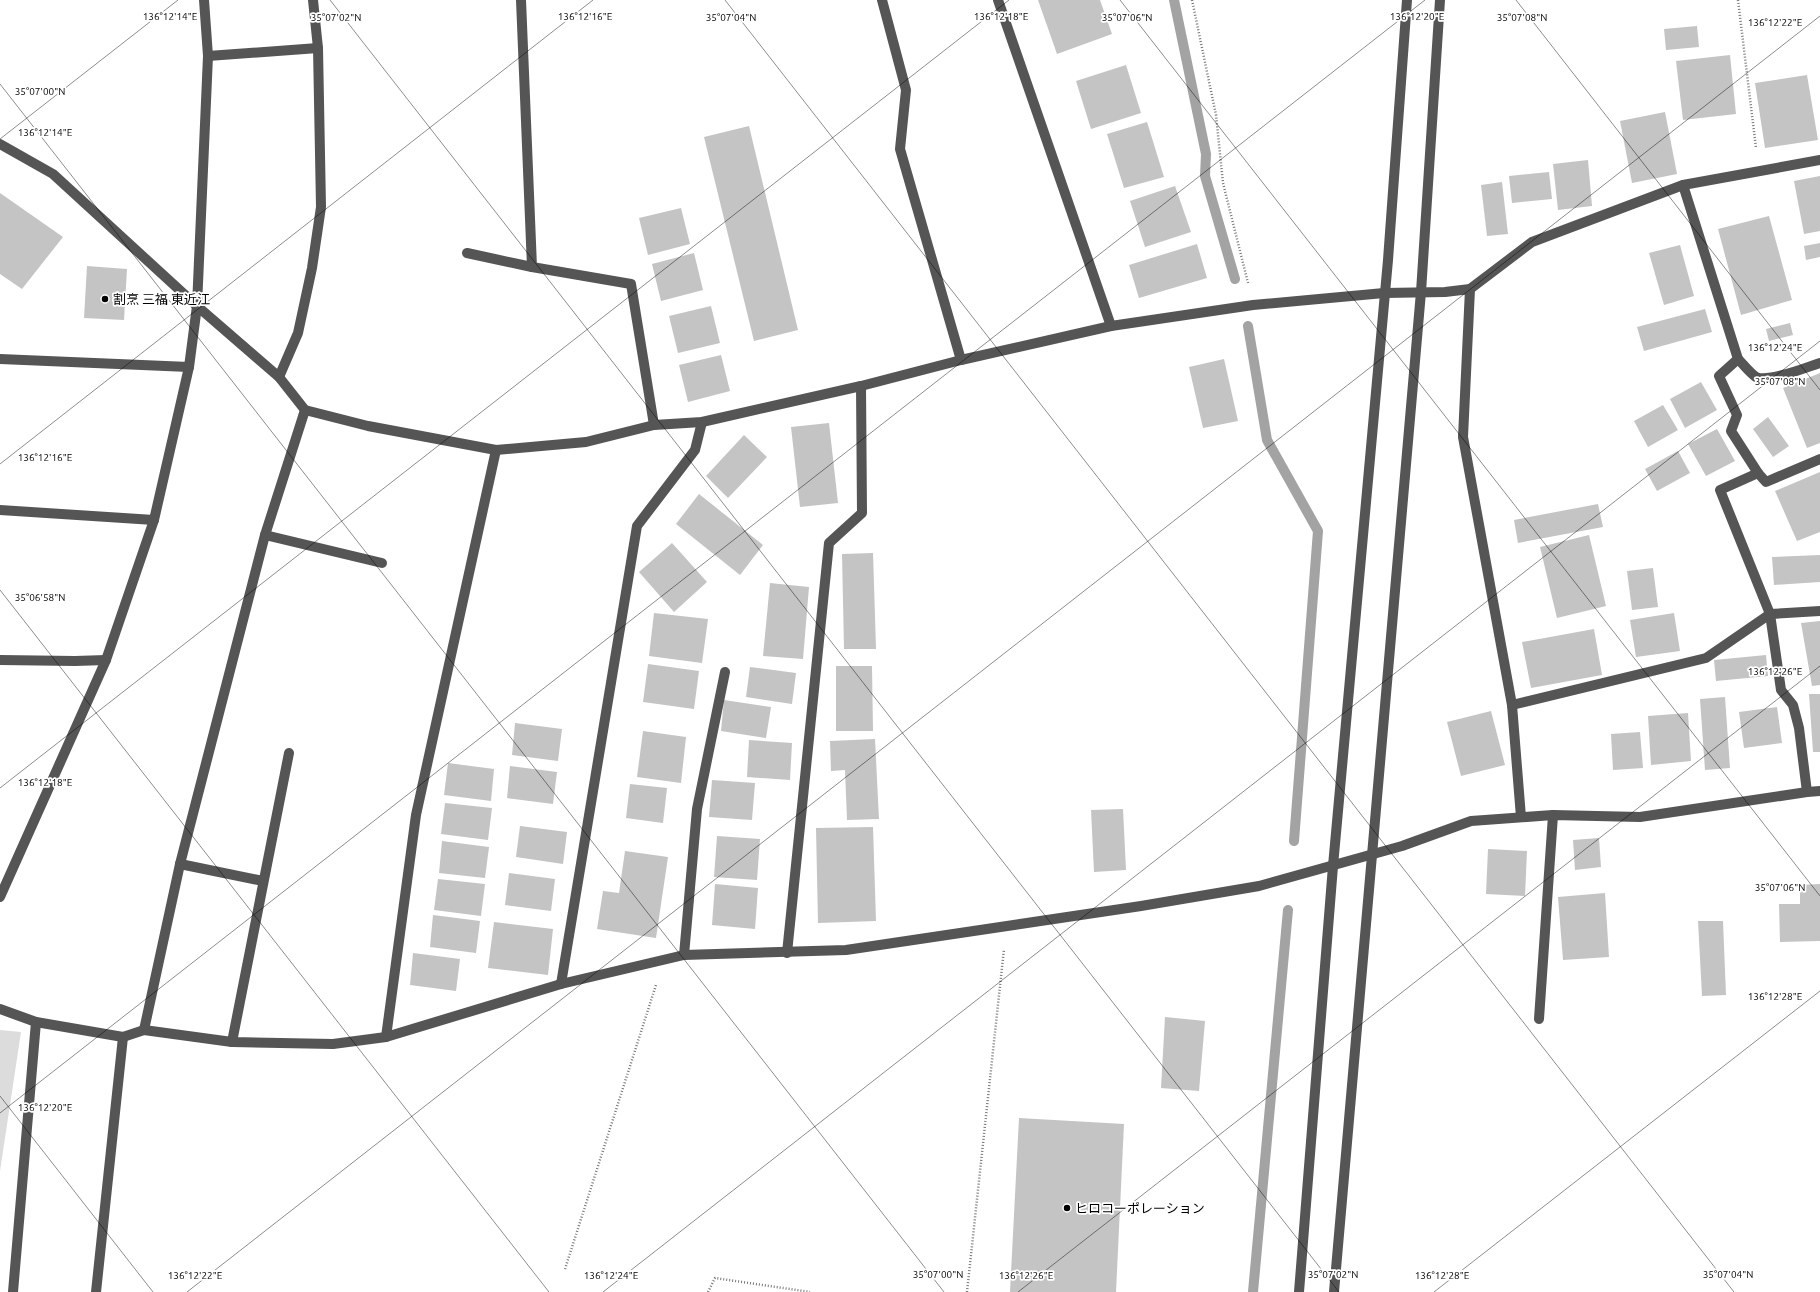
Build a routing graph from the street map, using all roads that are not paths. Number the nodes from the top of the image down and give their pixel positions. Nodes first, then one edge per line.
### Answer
1 (204, 0) edge
2 (313, 0) edge
3 (521, 0) edge
4 (882, 0) edge
5 (998, 0) edge
6 (1408, 0) edge
7 (1440, 0) edge
8 (318, 48) junction
9 (208, 56) junction
10 (0, 144) edge
11 (1820, 160) edge
12 (1683, 185) junction
13 (467, 253) dead end
14 (532, 267) junction
15 (1470, 289) junction
16 (1421, 292) junction
17 (1384, 293) junction
18 (197, 306) junction
19 (1111, 326) junction
20 (0, 359) edge
21 (1738, 359) junction
22 (960, 360) junction
23 (1820, 363) edge
24 (188, 367) junction
25 (279, 377) junction
26 (861, 386) junction
27 (305, 410) junction
28 (702, 422) junction
29 (654, 425) junction
30 (496, 450) junction
31 (1820, 459) edge
32 (1758, 473) junction
33 (0, 510) edge
34 (154, 520) junction
35 (265, 535) junction
36 (382, 563) dead end
37 (1820, 611) edge
38 (1770, 614) junction
39 (0, 660) edge
40 (106, 660) junction
41 (725, 672) dead end
42 (1512, 705) junction
43 (289, 752) dead end
44 (1820, 791) edge
45 (1807, 792) junction
46 (1553, 815) junction
47 (1521, 817) junction
48 (1372, 855) junction
49 (180, 864) junction
50 (1333, 866) junction
51 (263, 881) junction
52 (0, 897) edge
53 (787, 953) junction
54 (684, 955) junction
55 (561, 984) junction
56 (0, 1009) edge
57 (1539, 1019) dead end
58 (36, 1022) junction
59 (144, 1030) junction
60 (123, 1037) junction
61 (386, 1037) junction
62 (232, 1042) junction
63 (13, 1292) edge
64 (96, 1292) edge
65 (1299, 1292) edge
66 (1334, 1292) edge

1 - 9 street
2 - 8 street
3 - 14 street
4 - 22 street
5 - 19 street
6 - 17 street
7 - 16 street
8 - 9 street
8 - 25 street
9 - 18 street
10 - 18 street
11 - 12 street
12 - 15 street
12 - 21 street
13 - 14 street
14 - 29 street
15 - 16 street
15 - 42 street
16 - 17 street
16 - 48 street
17 - 19 street
17 - 50 street
18 - 24 street
18 - 25 street
19 - 22 street
20 - 24 street
21 - 23 street
21 - 32 street
22 - 26 street
24 - 34 street
25 - 27 street
26 - 28 street
26 - 53 street
27 - 30 street
27 - 35 street
28 - 29 street
28 - 55 street
29 - 30 street
30 - 61 street
31 - 32 street
32 - 38 street
33 - 34 street
34 - 40 street
35 - 36 street
35 - 49 street
37 - 38 street
38 - 42 street
38 - 45 street
39 - 40 street
40 - 52 street
41 - 54 street
42 - 47 street
43 - 51 street
44 - 45 street
45 - 46 street
46 - 47 street
46 - 57 street
47 - 48 street
48 - 50 street
48 - 66 street
49 - 51 street
49 - 59 street
50 - 53 street
50 - 65 street
51 - 62 street
53 - 54 street
54 - 55 street
55 - 61 street
56 - 58 street
58 - 60 street
58 - 63 street
59 - 60 street
59 - 62 street
60 - 64 street
61 - 62 street

